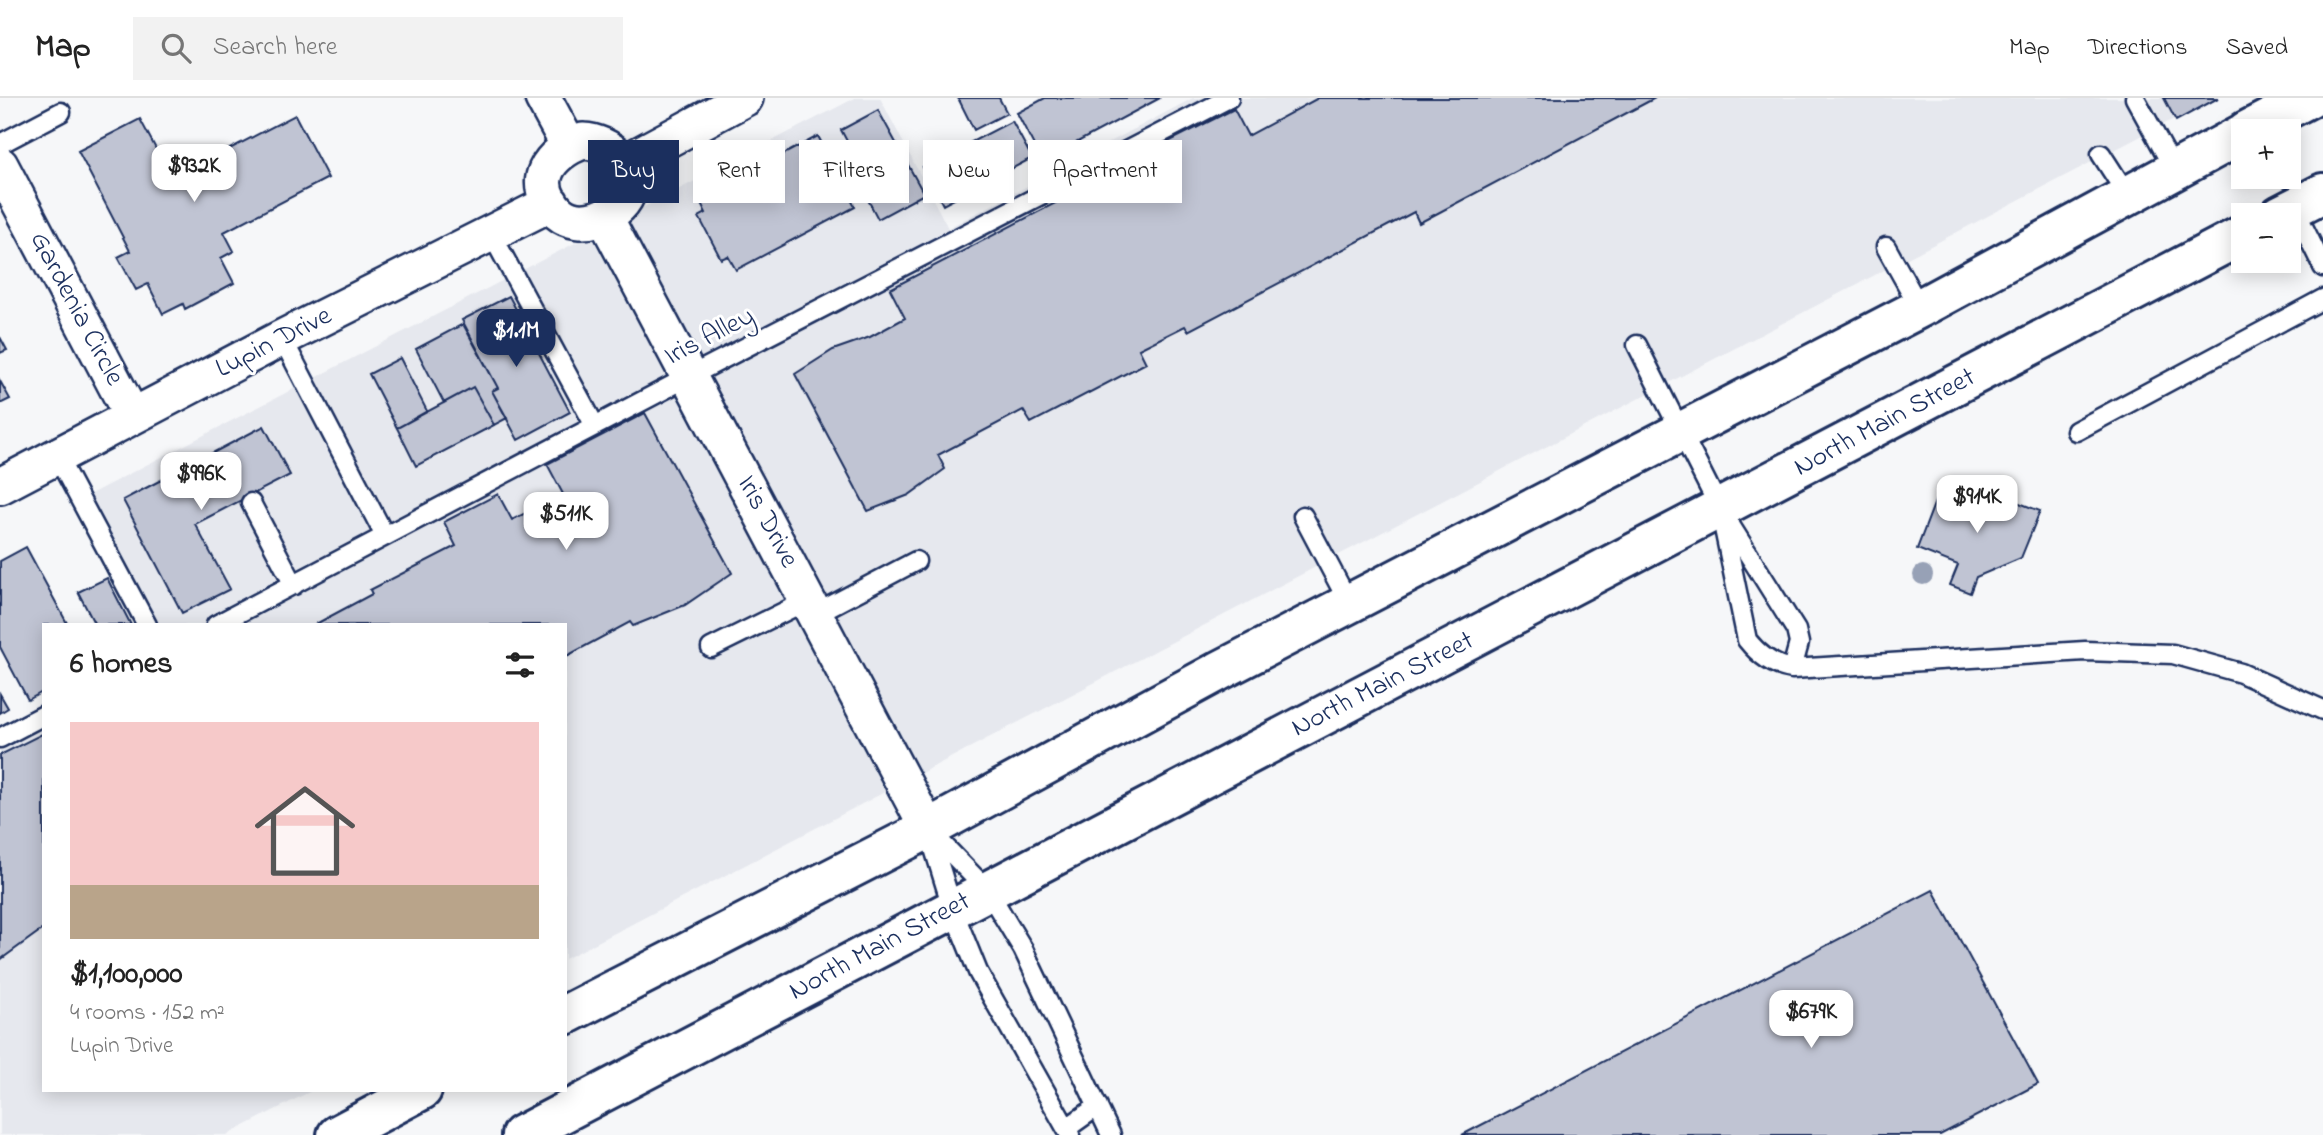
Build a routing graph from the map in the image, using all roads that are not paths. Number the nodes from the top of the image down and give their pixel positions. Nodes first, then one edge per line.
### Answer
1 (543, 98) edge
2 (745, 98) edge
3 (1229, 98) edge
4 (2135, 98) edge
5 (2309, 98) edge
6 (61, 112) dead end
7 (2269, 119) edge
8 (2231, 139) edge
9 (667, 140) edge
10 (588, 141) edge
11 (0, 144) edge
12 (569, 146) junction
13 (2101, 154) dead end
14 (0, 165) edge
15 (2174, 169) junction
16 (2128, 196) junction
17 (551, 203) junction
18 (621, 203) edge
19 (2301, 210) edge
20 (604, 216) junction
21 (491, 233) junction
22 (2231, 241) edge
23 (1886, 247) dead end
24 (2323, 267) edge
25 (2323, 299) edge
26 (1920, 308) junction
27 (282, 338) junction
28 (1637, 345) dead end
29 (690, 376) junction
30 (132, 416) junction
31 (595, 426) junction
32 (2076, 431) dead end
33 (1683, 432) junction
34 (57, 456) junction
35 (0, 486) edge
36 (251, 503) dead end
37 (1720, 509) junction
38 (1303, 516) dead end
39 (385, 537) junction
40 (916, 561) dead end
41 (294, 584) junction
42 (1350, 605) junction
43 (811, 607) junction
44 (146, 623) edge
45 (220, 623) edge
46 (711, 648) dead end
47 (1792, 670) junction
48 (2323, 710) edge
49 (42, 716) edge
50 (0, 738) edge
51 (928, 829) junction
52 (988, 891) junction
53 (953, 910) junction
54 (567, 1014) edge
55 (418, 1092) edge
56 (1098, 1106) junction
57 (1068, 1131) edge
58 (337, 1135) edge
59 (521, 1135) edge
60 (1111, 1135) edge

1 - 12 street
2 - 9 street
3 - 29 lane, Iris Alley
4 - 15 lane
5 - 7 main road
6 - 11 lane
8 - 15 main road
10 - 12 street
12 - 17 street
13 - 16 lane
14 - 30 street, Gardenia Circle
15 - 16 main road
16 - 26 main road
17 - 20 street
17 - 21 street, Lupin Drive
18 - 20 street
19 - 24 lane
20 - 29 street, Iris Drive
21 - 27 street, Lupin Drive
21 - 31 lane
22 - 37 main road, North Main Street
23 - 26 lane
25 - 32 lane
26 - 33 main road
27 - 30 street, Lupin Drive
27 - 39 lane
28 - 33 lane
29 - 31 lane, Iris Alley
29 - 43 street, Iris Drive
30 - 34 street, Lupin Drive
31 - 39 lane, Iris Alley
33 - 37 lane
33 - 42 main road
34 - 35 street, Lupin Drive
34 - 44 lane
36 - 41 lane
37 - 47 lane
37 - 47 lane
37 - 52 main road, North Main Street
38 - 42 lane
39 - 41 lane, Iris Alley
40 - 43 lane
41 - 45 lane, Iris Alley
42 - 51 main road
43 - 46 lane
43 - 51 street, Iris Drive
47 - 48 lane
49 - 50 lane
51 - 52 lane
51 - 53 lane
51 - 54 main road
52 - 53 main road, North Main Street
52 - 56 lane
53 - 57 lane
53 - 59 main road, North Main Street
55 - 58 main road
56 - 57 lane
56 - 60 lane

